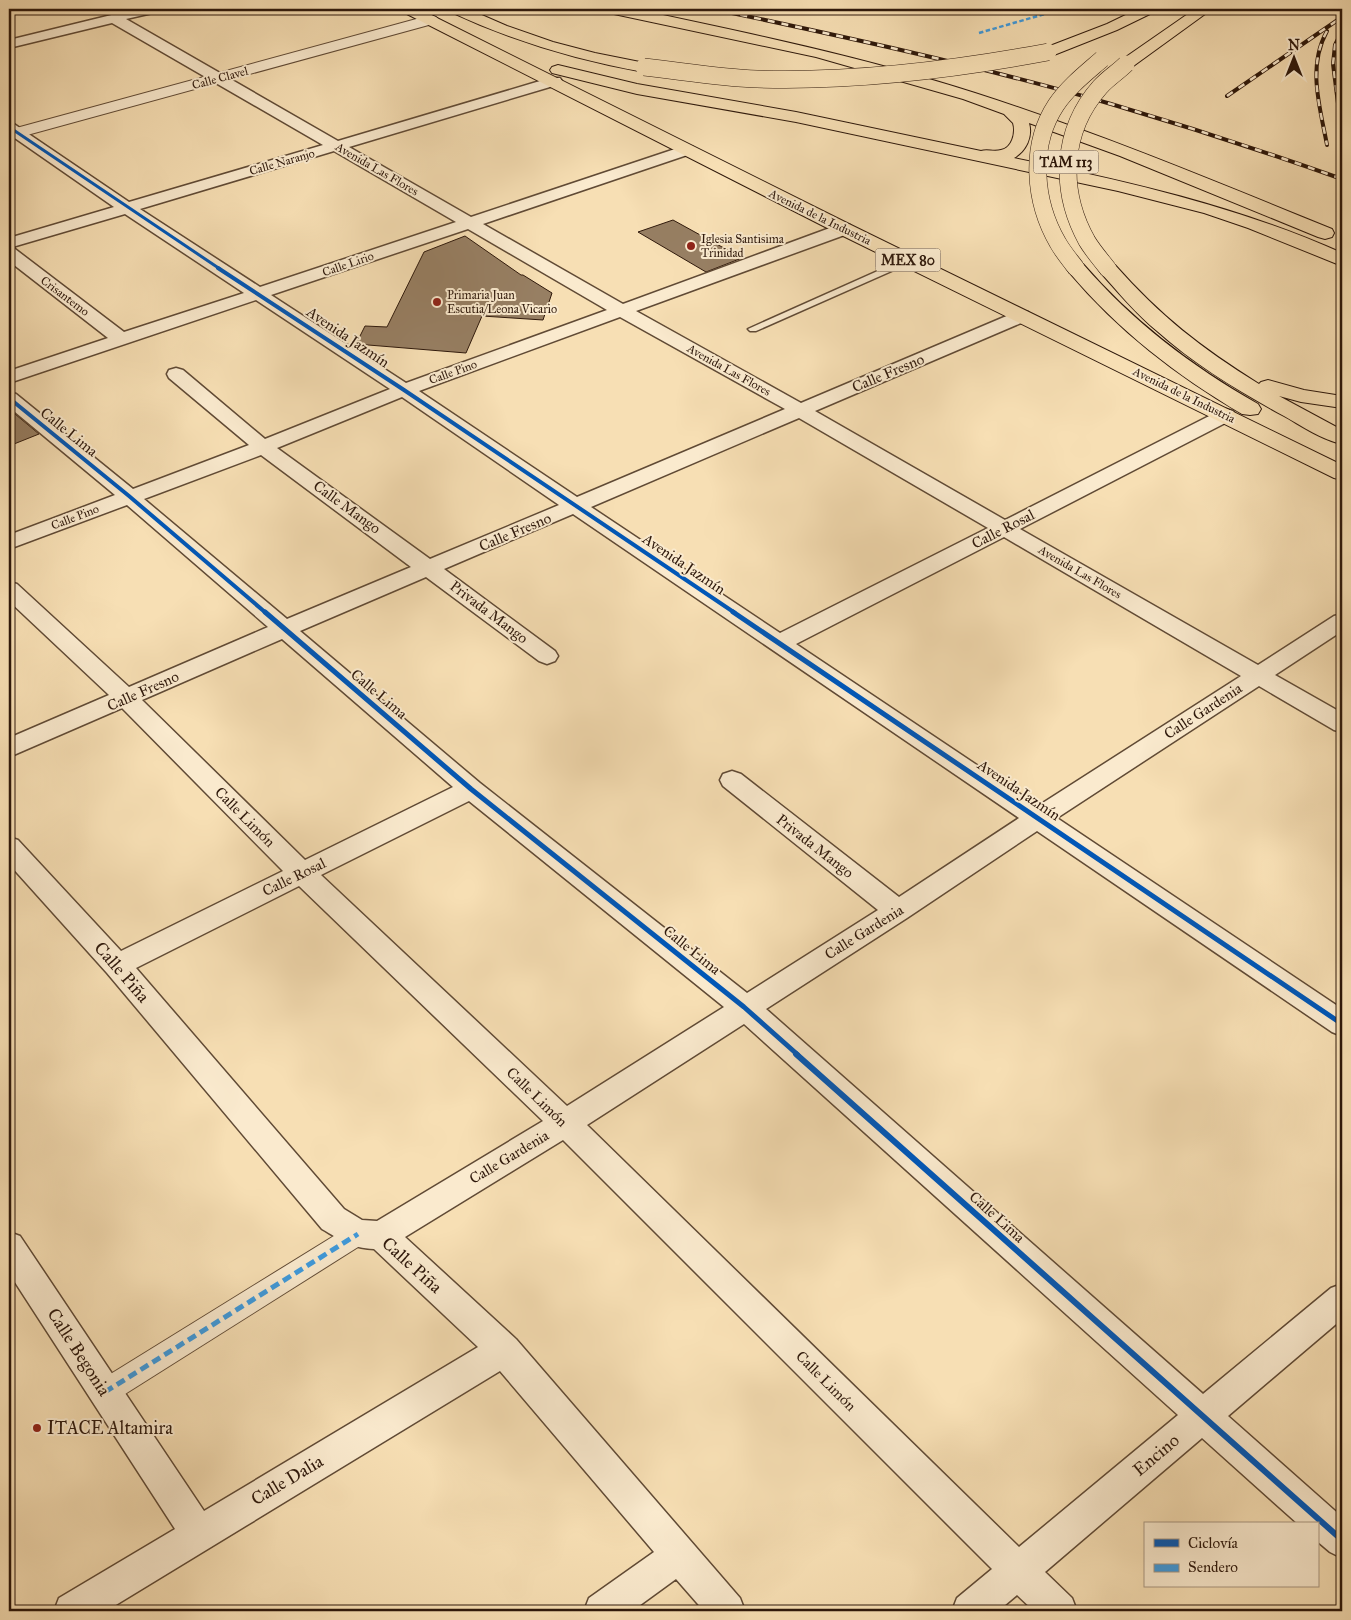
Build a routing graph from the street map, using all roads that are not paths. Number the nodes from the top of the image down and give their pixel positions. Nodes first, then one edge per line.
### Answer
1 (152, 9) edge
2 (408, 9) edge
3 (456, 9) edge
4 (614, 9) edge
5 (1204, 9) edge
6 (1156, 12) edge
7 (114, 18) junction
8 (431, 20) junction
9 (1140, 31) dead end
10 (476, 43) junction
11 (9, 44) edge
12 (1117, 48) dead end
13 (219, 78) junction
14 (555, 82) junction
15 (1008, 109) junction
16 (11, 132) edge
17 (337, 146) junction
18 (687, 150) junction
19 (978, 155) junction
20 (126, 208) junction
21 (469, 223) junction
22 (844, 229) junction
23 (1342, 241) edge
24 (9, 243) edge
25 (9, 253) edge
26 (909, 260) junction
27 (1342, 260) edge
28 (259, 294) junction
29 (622, 311) junction
30 (1022, 316) junction
31 (753, 329) dead end
32 (121, 339) junction
33 (1202, 356) junction
34 (176, 374) dead end
35 (9, 377) edge
36 (404, 390) junction
37 (9, 398) edge
38 (1342, 402) edge
39 (800, 410) junction
40 (1226, 415) junction
41 (1342, 438) edge
42 (263, 447) junction
43 (1342, 457) edge
44 (1342, 473) edge
45 (130, 496) junction
46 (575, 506) junction
47 (1005, 528) junction
48 (9, 542) edge
49 (430, 568) junction
50 (9, 590) edge
51 (1342, 622) edge
52 (284, 629) junction
53 (780, 644) junction
54 (547, 656) dead end
55 (1258, 676) junction
56 (126, 698) junction
57 (1342, 724) edge
58 (9, 748) edge
59 (732, 780) dead end
60 (471, 789) junction
61 (1038, 818) junction
62 (13, 858) edge
63 (302, 873) junction
64 (898, 911) junction
65 (117, 965) junction
66 (744, 1008) junction
67 (1339, 1016) edge
68 (565, 1123) junction
69 (370, 1235) junction
70 (9, 1246) edge
71 (1342, 1299) edge
72 (504, 1350) junction
73 (105, 1392) junction
74 (1202, 1416) junction
75 (198, 1533) junction
76 (1342, 1540) edge
77 (680, 1555) junction
78 (1018, 1571) junction
79 (72, 1611) edge
80 (602, 1611) edge
81 (727, 1611) edge
82 (970, 1611) edge
83 (1059, 1611) edge

1 - 7 street
2 - 8 highway, Avenida de la Industria / MEX 80
3 - 6 highway, bridge
4 - 15 highway
5 - 33 highway, TAM 113, bridge
6 - 9 highway
7 - 11 street
7 - 13 street, Avenida Las Flores
8 - 10 highway, Avenida de la Industria / MEX 80
8 - 13 street, Calle Clavel
10 - 14 highway, Avenida de la Industria / MEX 80
10 - 19 highway
12 - 43 highway, bridge
13 - 16 street, Calle Clavel
13 - 17 street, Avenida Las Flores
14 - 17 street, Calle Naranjo
14 - 18 highway, Avenida de la Industria / MEX 80
15 - 19 highway
15 - 23 highway
16 - 20 street, Avenida Jazmín
17 - 20 street, Calle Naranjo
17 - 21 street, Avenida Las Flores
18 - 21 street, Calle Lirio
18 - 22 highway, Avenida de la Industria / MEX 80
19 - 27 highway
20 - 24 street, Calle Naranjo
20 - 28 street, Avenida Jazmín
21 - 28 street, Calle Lirio
21 - 29 street, Avenida Las Flores
22 - 26 highway, Avenida de la Industria / MEX 80
22 - 29 street, Calle Pino
25 - 32 street, Crisantemo
26 - 30 highway, Avenida de la Industria / MEX 80
26 - 31 lane
28 - 32 street, Calle Lirio
28 - 36 street, Avenida Jazmín
29 - 36 street, Calle Pino
29 - 39 street, Avenida Las Flores
30 - 39 street, Calle Fresno
30 - 40 highway, Avenida de la Industria / MEX 80
32 - 35 street, Calle Lirio
33 - 38 highway
33 - 41 highway
34 - 42 street
36 - 42 street, Calle Pino
36 - 46 street, Avenida Jazmín
37 - 45 street, Calle Lima
39 - 46 street, Calle Fresno
39 - 47 street, Avenida Las Flores
40 - 44 highway, Avenida de la Industria / MEX 80
40 - 47 street, Calle Rosal
42 - 45 street, Calle Pino
42 - 49 street, Calle Mango
45 - 48 street, Calle Pino
45 - 52 street, Calle Lima
46 - 49 street, Calle Fresno
46 - 53 street, Avenida Jazmín
47 - 53 street, Calle Rosal
47 - 55 street, Avenida Las Flores
49 - 52 street, Calle Fresno
49 - 54 street, Privada Mango
50 - 56 street, Calle Limón
51 - 55 street, Calle Gardenia
52 - 56 street, Calle Fresno
52 - 60 street, Calle Lima
53 - 61 street, Avenida Jazmín
55 - 57 street, Avenida Las Flores
55 - 61 street, Calle Gardenia
56 - 58 street, Calle Fresno
56 - 63 street, Calle Limón
59 - 64 street, Privada Mango
60 - 63 street, Calle Rosal
60 - 66 street, Calle Lima
61 - 64 street, Calle Gardenia
61 - 67 street, Avenida Jazmín
62 - 65 street, Calle Piña
63 - 65 street, Calle Rosal
63 - 68 street, Calle Limón
64 - 66 street, Calle Gardenia
65 - 69 street, Calle Piña
66 - 68 street, Calle Gardenia
66 - 74 street, Calle Lima
68 - 69 street, Calle Gardenia
68 - 78 street, Calle Limón
69 - 72 street, Calle Piña
69 - 73 street, Calle Gardenia
70 - 73 street, Calle Begonia
71 - 74 street, Encino
72 - 75 street, Calle Dalia
72 - 77 street, Calle Piña
73 - 75 street, Calle Begonia
74 - 76 street, Calle Lima
74 - 78 street, Encino
75 - 79 street, Calle Dalia
77 - 80 street
77 - 81 street, Calle Piña
78 - 82 street, Encino
78 - 83 street, Calle Limón

